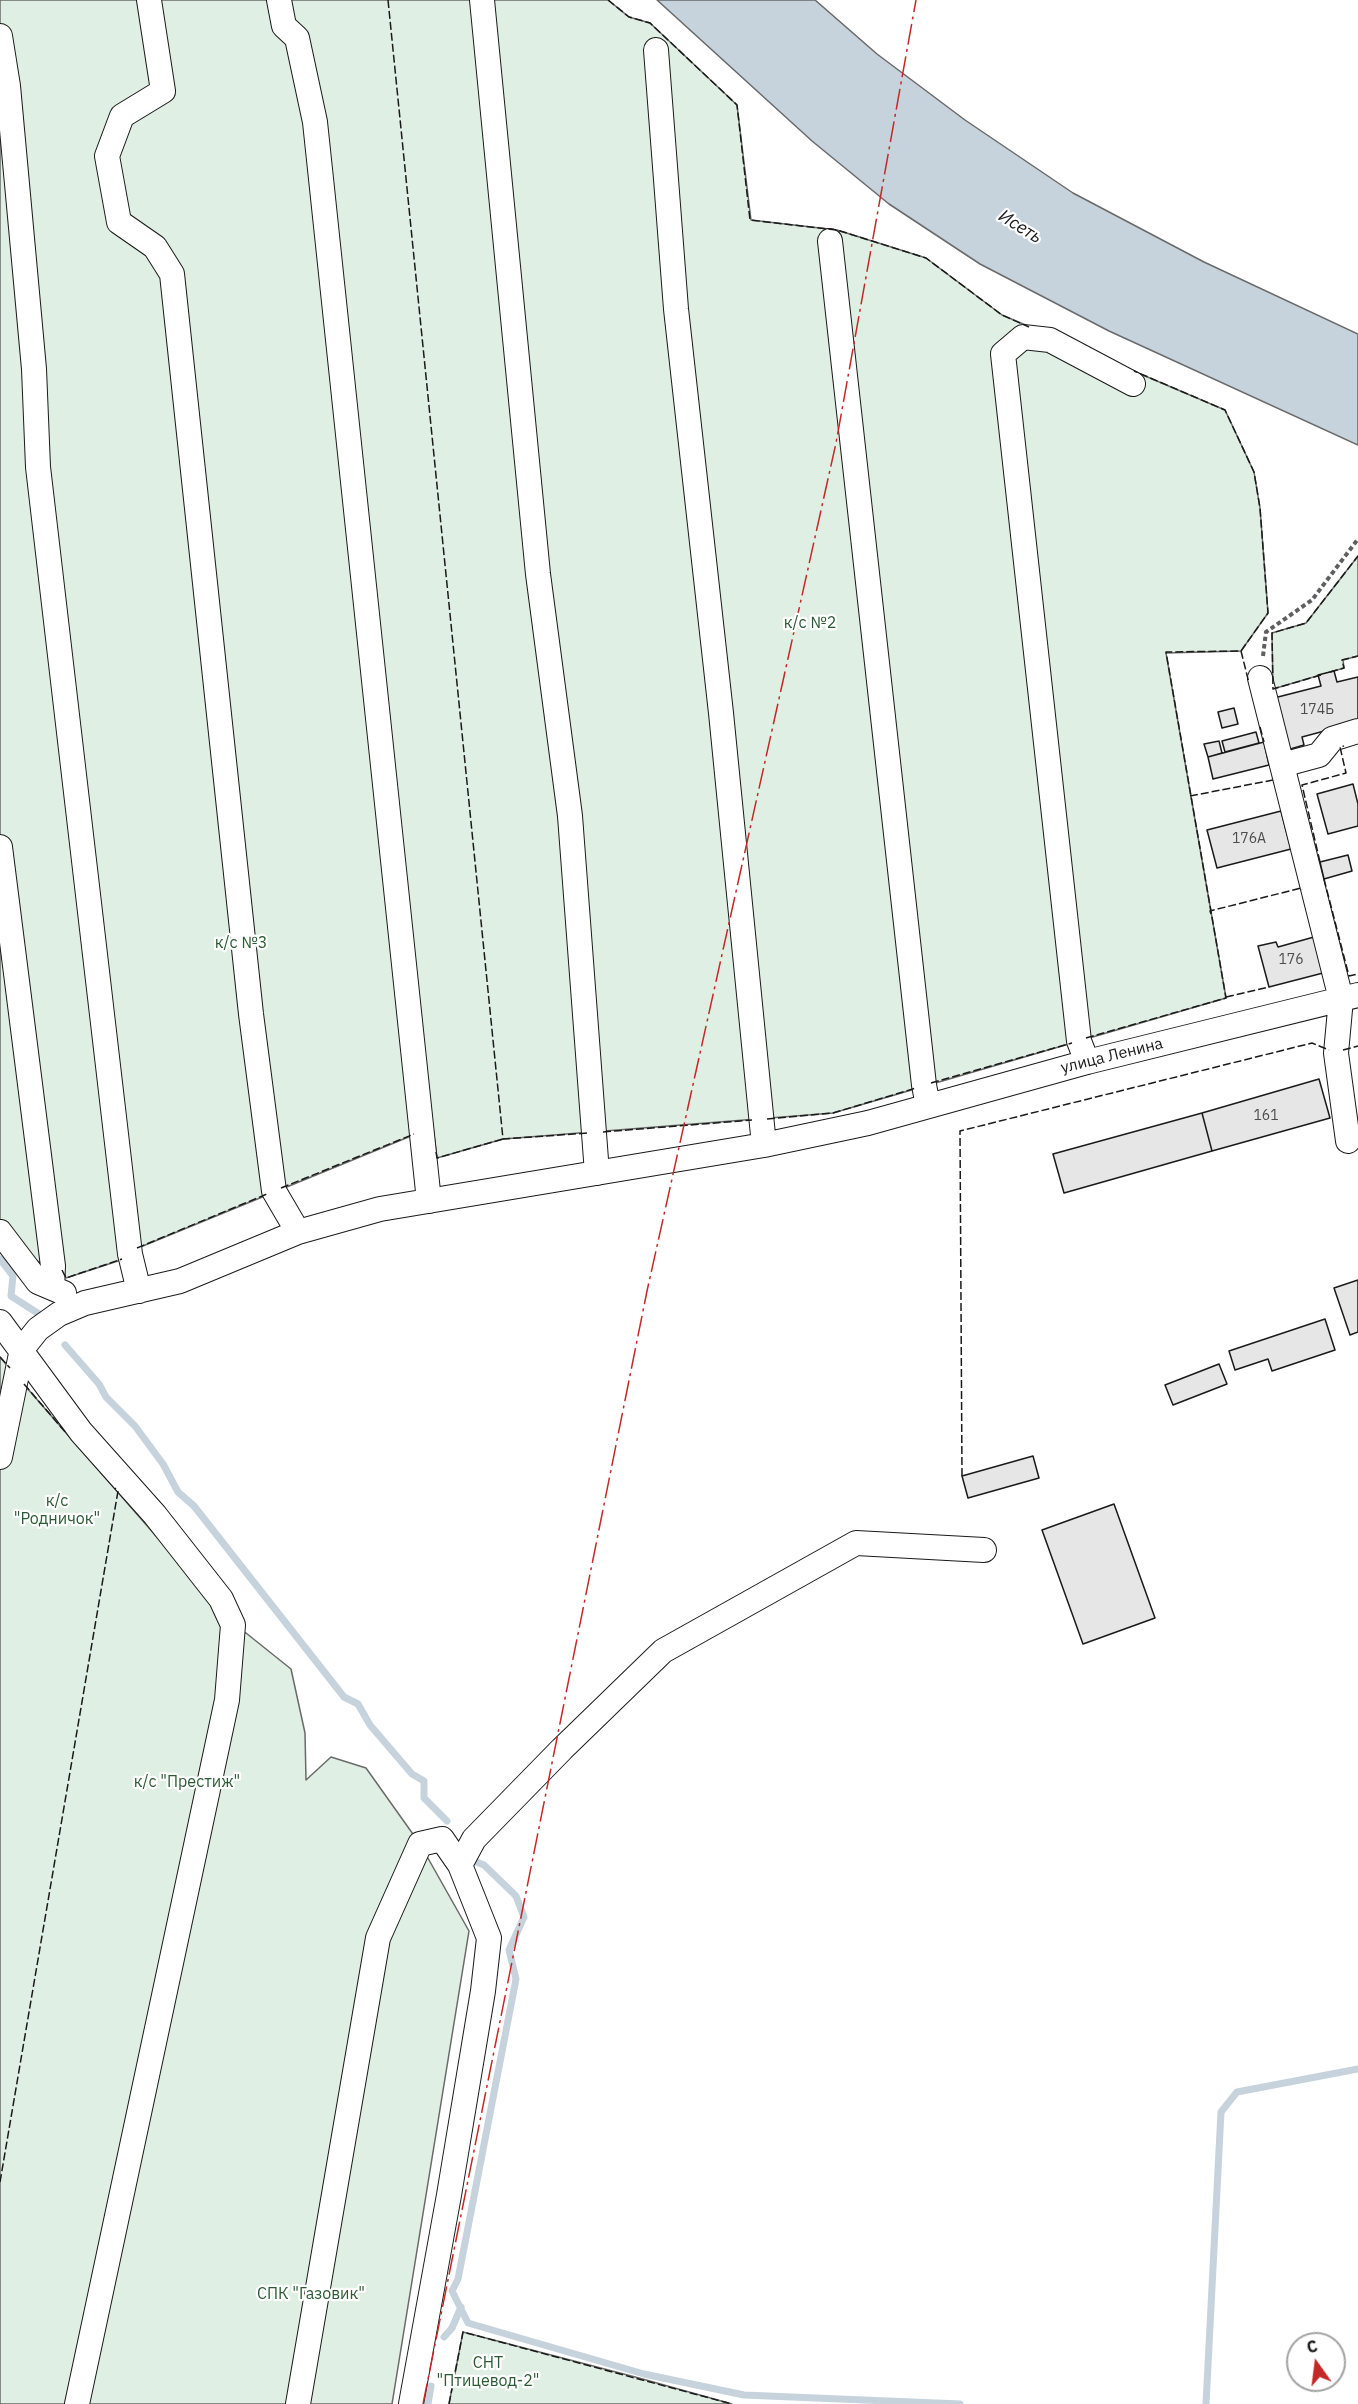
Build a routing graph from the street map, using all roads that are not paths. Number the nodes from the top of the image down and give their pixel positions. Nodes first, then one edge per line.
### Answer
1 (149, 0) edge
2 (279, 0) edge
3 (482, 0) edge
4 (0, 36) edge
5 (656, 50) dead end
6 (830, 241) dead end
7 (1133, 384) dead end
8 (1260, 678) road end
9 (1358, 731) edge
10 (1282, 765) junction
11 (0, 847) edge
12 (1350, 997) edge
13 (1087, 1062) junction
14 (928, 1106) junction
15 (1348, 1141) dead end
16 (764, 1146) junction
17 (597, 1173) junction
18 (429, 1201) junction
19 (0, 1232) edge
20 (297, 1232) junction
21 (52, 1288) junction
22 (140, 1291) junction
23 (85, 1303) junction
24 (0, 1322) edge
25 (22, 1349) junction
26 (0, 1457) edge
27 (984, 1550) dead end
28 (460, 1865) junction
29 (78, 2404) edge
30 (298, 2404) edge
31 (411, 2404) edge

1 - 20 street
2 - 18 street
3 - 17 street
4 - 22 street
5 - 16 street
6 - 14 street
7 - 13 street
8 - 10 street
9 - 10 street
10 - 12 street
11 - 21 street
12 - 13 street, улица Ленина
12 - 15 street
13 - 14 street, улица Ленина
14 - 16 street, улица Ленина
16 - 17 street, улица Ленина
17 - 18 street, улица Ленина
18 - 20 street, улица Ленина
19 - 21 street
20 - 22 street, улица Ленина
21 - 23 street
22 - 23 street, улица Ленина
23 - 25 street, улица Ленина
24 - 25 street
25 - 26 street
25 - 29 street
27 - 28 street
28 - 30 street
28 - 31 street

